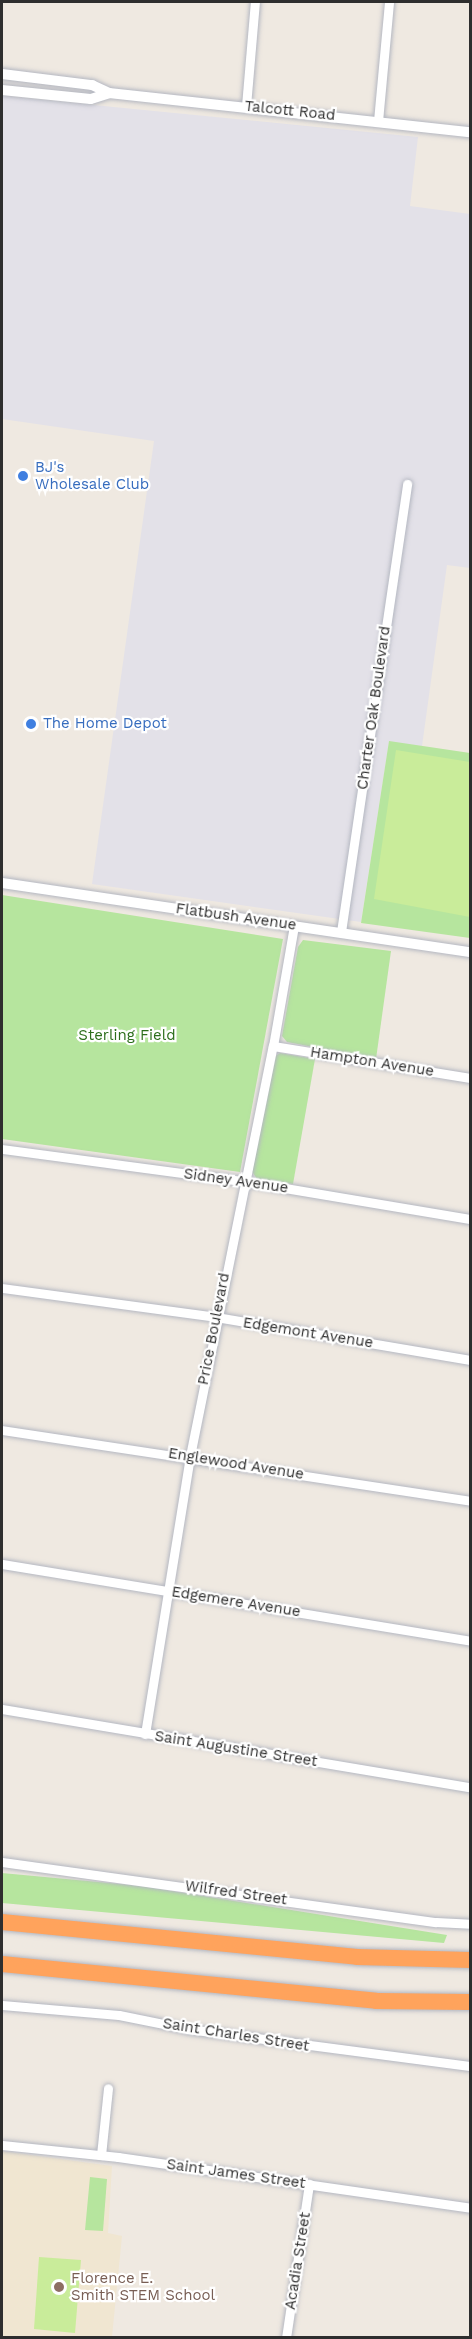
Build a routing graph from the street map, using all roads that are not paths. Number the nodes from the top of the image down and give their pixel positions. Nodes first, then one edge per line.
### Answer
1 (255, 2) edge
2 (389, 2) edge
3 (2, 74) edge
4 (46, 80) junction
5 (2, 90) edge
6 (109, 93) junction
7 (44, 95) junction
8 (246, 106) junction
9 (378, 121) junction
10 (471, 132) edge
11 (407, 484) dead end
12 (2, 883) edge
13 (294, 926) junction
14 (341, 932) junction
15 (471, 952) edge
16 (273, 1046) junction
17 (471, 1078) edge
18 (2, 1149) edge
19 (243, 1182) junction
20 (471, 1219) edge
21 (2, 1288) edge
22 (216, 1317) junction
23 (471, 1360) edge
24 (2, 1430) edge
25 (189, 1456) junction
26 (471, 1501) edge
27 (2, 1564) edge
28 (165, 1590) junction
29 (471, 1641) edge
30 (2, 1709) edge
31 (145, 1734) junction
32 (471, 1787) edge
33 (2, 1862) edge
34 (2, 1922) edge
35 (471, 1923) edge
36 (471, 1960) edge
37 (2, 1964) edge
38 (471, 2002) edge
39 (2, 2005) edge
40 (471, 2066) edge
41 (108, 2088) dead end
42 (2, 2145) edge
43 (101, 2155) junction
44 (309, 2184) junction
45 (471, 2208) edge
46 (286, 2337) edge

1 - 8 street
2 - 9 street
3 - 4 street, Talcott Road
4 - 6 street, Talcott Road
4 - 7 street
5 - 7 street, Talcott Road
6 - 7 street, Talcott Road
6 - 8 street, Talcott Road
8 - 9 street, Talcott Road
9 - 10 street, Talcott Road
11 - 14 street, Charter Oak Boulevard
12 - 13 street, Flatbush Avenue
13 - 14 street, Flatbush Avenue
13 - 16 street, Price Boulevard
14 - 15 street, Flatbush Avenue
16 - 17 street, Hampton Avenue
16 - 19 street, Price Boulevard
18 - 19 street, Sidney Avenue
19 - 20 street, Sidney Avenue
19 - 22 street, Price Boulevard
21 - 22 street, Edgemont Avenue
22 - 23 street, Edgemont Avenue
22 - 25 street, Price Boulevard
24 - 25 street, Englewood Avenue
25 - 26 street, Englewood Avenue
25 - 28 street, Price Boulevard
27 - 28 street, Edgemere Avenue
28 - 29 street, Edgemere Avenue
28 - 31 street, Price Boulevard
30 - 31 street, Saint Augustine Street
31 - 32 street, Saint Augustine Street
33 - 35 street, Wilfred Street
34 - 36 highway
37 - 38 highway
39 - 40 street, Saint Charles Street
41 - 43 street
42 - 43 street, Saint James Street
43 - 44 street, Saint James Street
44 - 45 street, Saint James Street
44 - 46 street, Acadia Street

